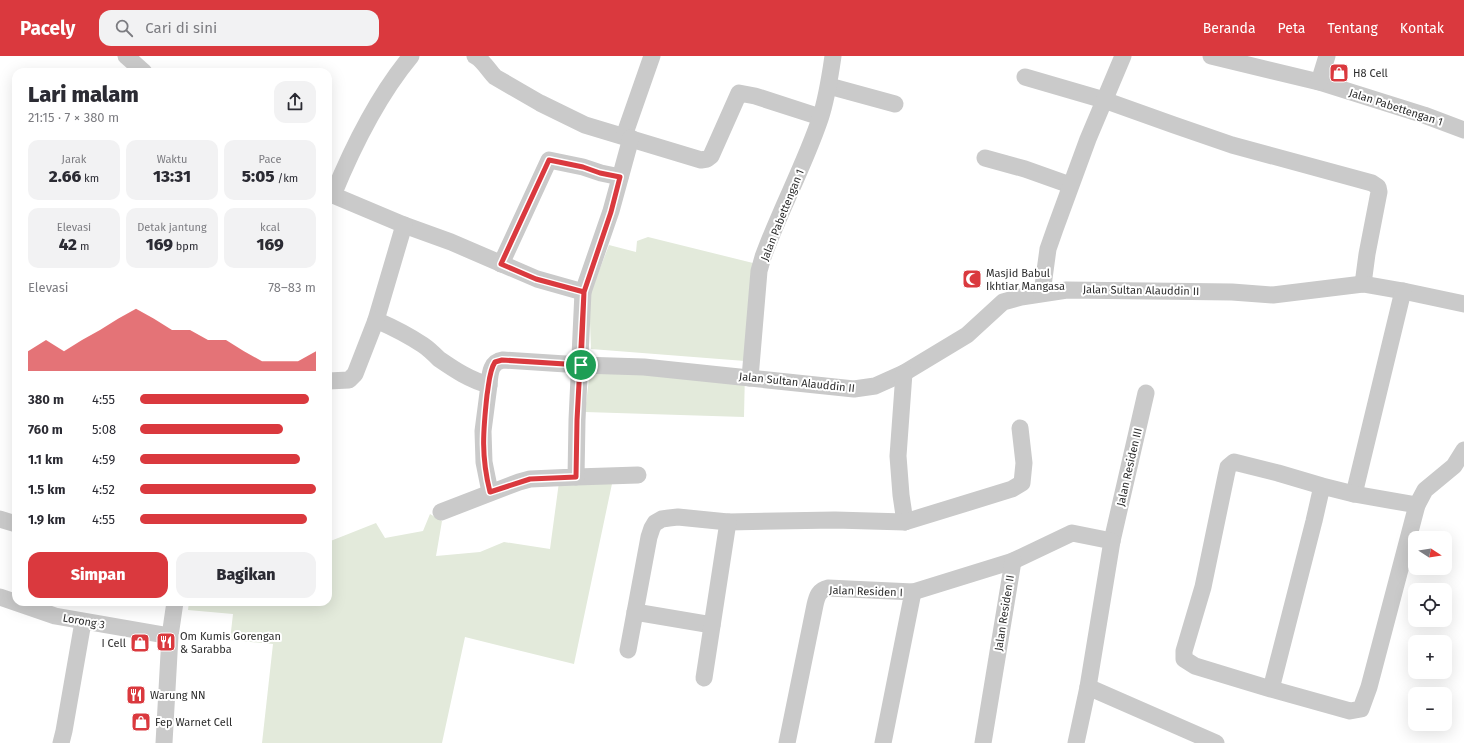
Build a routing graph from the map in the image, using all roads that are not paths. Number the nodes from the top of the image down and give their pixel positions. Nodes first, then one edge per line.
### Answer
1 (126, 56) edge
2 (410, 56) edge
3 (652, 56) edge
4 (833, 56) edge
5 (1122, 56) edge
6 (1327, 56) edge
7 (478, 57) edge
8 (1216, 57) edge
9 (140, 68) edge
10 (1025, 77) dead end
11 (1319, 82) junction
12 (829, 86) junction
13 (1104, 100) junction
14 (895, 104) dead end
15 (820, 117) junction
16 (1464, 130) edge
17 (627, 137) junction
18 (985, 158) dead end
19 (620, 177) junction
20 (1070, 185) junction
21 (332, 190) edge
22 (332, 195) edge
23 (404, 225) junction
24 (501, 264) junction
25 (1363, 284) junction
26 (1403, 291) junction
27 (584, 292) junction
28 (1042, 293) junction
29 (1464, 304) edge
30 (376, 320) junction
31 (581, 365) junction
32 (904, 373) junction
33 (750, 378) junction
34 (332, 381) edge
35 (489, 385) junction
36 (1146, 393) dead end
37 (1020, 428) dead end
38 (1464, 450) edge
39 (638, 475) dead end
40 (576, 477) junction
41 (1322, 486) junction
42 (490, 492) junction
43 (1354, 494) junction
44 (1417, 505) junction
45 (441, 512) dead end
46 (0, 520) edge
47 (728, 522) junction
48 (905, 522) junction
49 (12, 523) edge
50 (1112, 542) junction
51 (1012, 561) junction
52 (913, 592) junction
53 (0, 597) edge
54 (12, 601) edge
55 (26, 606) edge
56 (175, 606) edge
57 (635, 612) junction
58 (84, 622) junction
59 (712, 625) junction
60 (170, 636) junction
61 (628, 650) dead end
62 (704, 678) dead end
63 (1088, 687) junction
64 (1271, 689) junction
65 (61, 743) edge
66 (164, 743) edge
67 (787, 743) edge
68 (882, 743) edge
69 (983, 743) edge
70 (1076, 743) edge
71 (1216, 743) edge

1 - 9 street
2 - 21 street
3 - 17 street
4 - 12 street, Jalan Pabettengan 1
5 - 13 street
6 - 11 street
7 - 17 street
8 - 11 street, Jalan Pabettengan 1
10 - 13 street
11 - 16 street, Jalan Pabettengan 1
12 - 14 street
12 - 15 street, Jalan Pabettengan 1
13 - 20 street
13 - 25 street
15 - 17 street
15 - 33 street, Jalan Pabettengan 1
17 - 19 street
18 - 20 street
19 - 24 street
19 - 27 street
20 - 28 street
22 - 23 street
23 - 24 street
23 - 30 street
24 - 27 street
25 - 26 street, Jalan Sultan Alauddin II
25 - 28 street, Jalan Sultan Alauddin II
26 - 29 street, Jalan Sultan Alauddin II
26 - 43 street
27 - 31 street
28 - 32 street, Jalan Sultan Alauddin II
30 - 34 street
30 - 35 street
31 - 33 street, Jalan Sultan Alauddin II
31 - 35 street, Jalan Sultan Alauddin II
31 - 40 street
32 - 33 street, Jalan Sultan Alauddin II
32 - 48 street
35 - 42 street, Jalan Sultan Alauddin II
36 - 50 street, Jalan Residen III
37 - 48 street
38 - 44 street
39 - 40 street
40 - 42 street
41 - 43 street
41 - 64 street
41 - 64 street
42 - 45 street
43 - 44 street
44 - 64 street
46 - 49 street
47 - 48 street
47 - 57 street
47 - 59 street
50 - 51 street
50 - 63 street, Jalan Residen III
51 - 52 street, Jalan Residen II
51 - 69 street, Jalan Residen II
52 - 67 street, Jalan Residen I
52 - 68 street, Jalan Residen I
53 - 54 street, Lorong 3
55 - 58 street, Lorong 3
56 - 60 street
57 - 59 street
57 - 61 street
58 - 60 street, Lorong 3
58 - 65 street
59 - 62 street
60 - 66 street
63 - 70 street, Jalan Residen III
63 - 71 street

